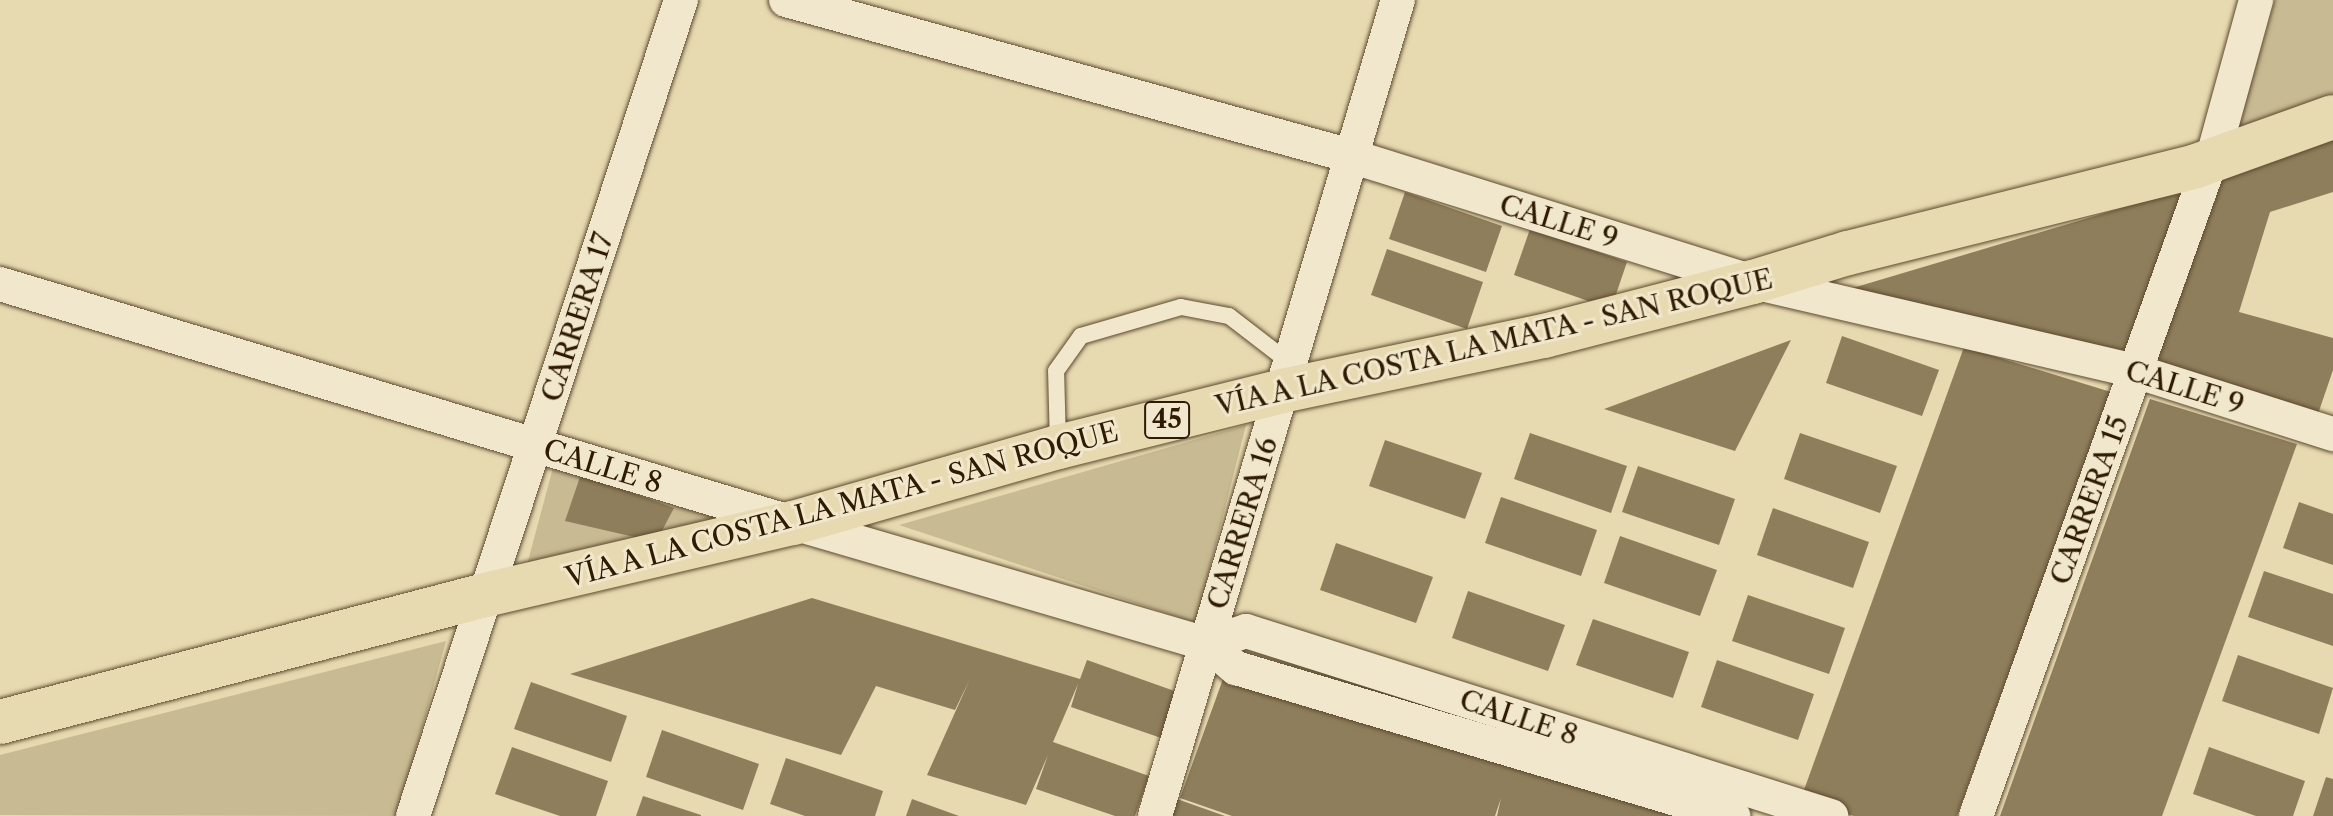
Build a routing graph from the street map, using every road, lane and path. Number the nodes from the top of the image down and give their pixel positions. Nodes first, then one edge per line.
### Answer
1 (681, 0) edge
2 (786, 0) edge
3 (1398, 0) edge
4 (2256, 0) edge
5 (2333, 117) edge
6 (1351, 156) junction
7 (2210, 160) junction
8 (1753, 282) junction
9 (0, 284) edge
10 (2135, 371) junction
11 (1286, 377) junction
12 (2333, 434) edge
13 (535, 445) junction
14 (1058, 447) junction
15 (793, 523) junction
16 (485, 595) junction
17 (1207, 644) junction
18 (0, 722) edge
19 (413, 816) edge
20 (1155, 816) edge
21 (1733, 816) edge
22 (1831, 816) edge
23 (1976, 816) edge

1 - 13 street, CARRERA 17
2 - 6 street, CALLE 9
3 - 6 street, CARRERA 16
4 - 7 street, CARRERA 15
5 - 7 highway, VÍA A LA COSTA LA MATA - SAN ROQUE / 45
6 - 8 street, CALLE 9
6 - 11 street, CARRERA 16
7 - 8 highway, VÍA A LA COSTA LA MATA - SAN ROQUE / 45
7 - 10 street, CARRERA 15
8 - 10 street, CALLE 9
8 - 11 highway, VÍA A LA COSTA LA MATA - SAN ROQUE / 45
9 - 13 street, CALLE 8
10 - 12 street, CALLE 9
10 - 23 street, CARRERA 15
11 - 14 highway, VÍA A LA COSTA LA MATA - SAN ROQUE / 45
11 - 14 lane
11 - 17 street, CARRERA 16
13 - 15 street, CALLE 8
13 - 16 street, CARRERA 17
14 - 15 highway, VÍA A LA COSTA LA MATA - SAN ROQUE / 45
15 - 16 highway, VÍA A LA COSTA LA MATA - SAN ROQUE / 45
15 - 17 street, CALLE 8
16 - 18 highway, VÍA A LA COSTA LA MATA - SAN ROQUE / 45
16 - 19 street, CARRERA 17
17 - 20 street, CARRERA 16
17 - 21 street, CALLE 8
17 - 22 street, CALLE 8

